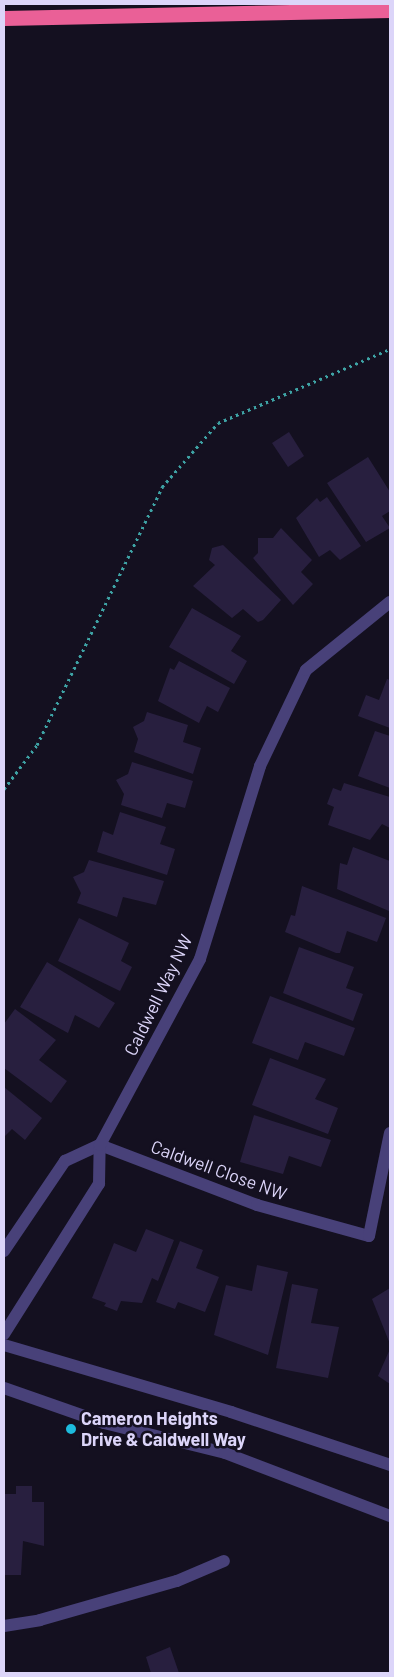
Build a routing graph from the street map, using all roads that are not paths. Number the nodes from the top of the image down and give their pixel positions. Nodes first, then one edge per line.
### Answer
1 (390, 10) edge
2 (4, 18) edge
3 (390, 602) edge
4 (390, 1133) edge
5 (100, 1145) junction
6 (4, 1251) edge
7 (4, 1334) edge
8 (4, 1345) edge
9 (4, 1388) edge
10 (390, 1466) edge
11 (390, 1516) edge
12 (224, 1561) dead end
13 (4, 1626) edge

1 - 2 highway
3 - 5 street, Caldwell Way NW
4 - 5 street, Caldwell Close NW
5 - 6 street
5 - 7 street, Caldwell Way NW
8 - 10 street
9 - 11 street
12 - 13 street

